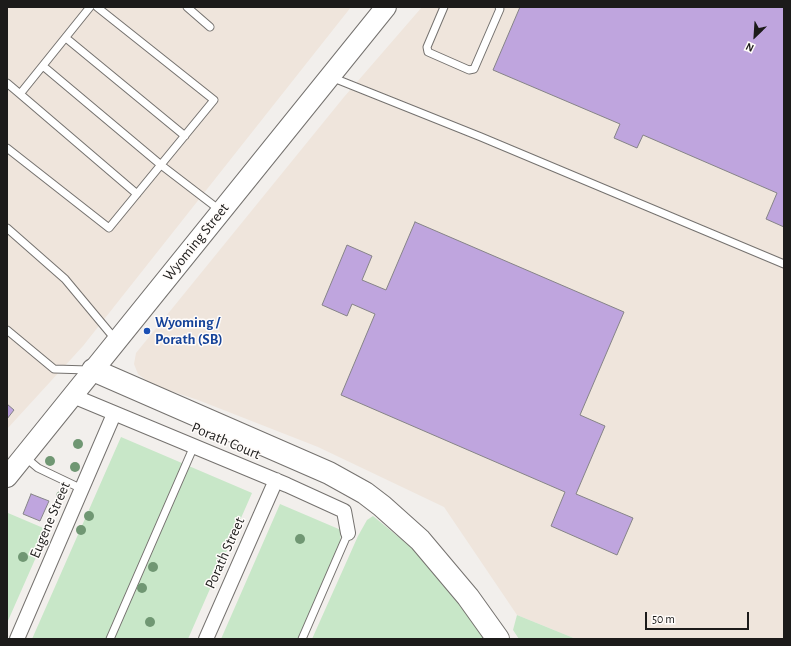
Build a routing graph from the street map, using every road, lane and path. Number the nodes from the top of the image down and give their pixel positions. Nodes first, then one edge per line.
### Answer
1 (90, 7) edge
2 (97, 7) edge
3 (187, 7) edge
4 (386, 7) edge
5 (444, 7) edge
6 (499, 7) edge
7 (210, 27) dead end
8 (66, 38) junction
9 (43, 66) junction
10 (329, 76) junction
11 (7, 83) edge
12 (20, 94) junction
13 (185, 136) junction
14 (7, 148) edge
15 (161, 165) junction
16 (137, 194) junction
17 (221, 211) junction
18 (7, 228) edge
19 (784, 264) edge
20 (7, 330) edge
21 (117, 341) junction
22 (94, 370) junction
23 (73, 396) junction
24 (114, 414) junction
25 (194, 446) junction
26 (24, 456) junction
27 (7, 477) edge
28 (276, 480) junction
29 (82, 489) junction
30 (348, 533) joint
31 (17, 639) edge
32 (110, 639) edge
33 (206, 639) edge
34 (302, 639) edge
35 (498, 639) edge

1 - 8 lane
2 - 13 lane
3 - 7 lane
4 - 10 main road, Wyoming Street
5 - 6 lane
8 - 9 lane
8 - 13 lane
9 - 12 lane
9 - 15 lane
10 - 17 main road, Wyoming Street
10 - 19 lane
11 - 12 lane
12 - 16 lane
13 - 15 lane
14 - 16 lane
15 - 16 lane
15 - 17 lane
17 - 21 main road, Wyoming Street
18 - 21 lane
20 - 22 lane
21 - 22 main road, Wyoming Street
22 - 23 main road, Wyoming Street
22 - 35 highway
23 - 24 street, Porath Court
23 - 26 main road, Wyoming Street
24 - 25 street, Porath Court
24 - 29 street, Eugene Street
25 - 28 street, Porath Court
25 - 32 lane
26 - 27 main road, Wyoming Street
26 - 29 lane
28 - 30 street, Porath Court
28 - 33 street, Porath Street
29 - 31 street, Eugene Street
30 - 34 lane

